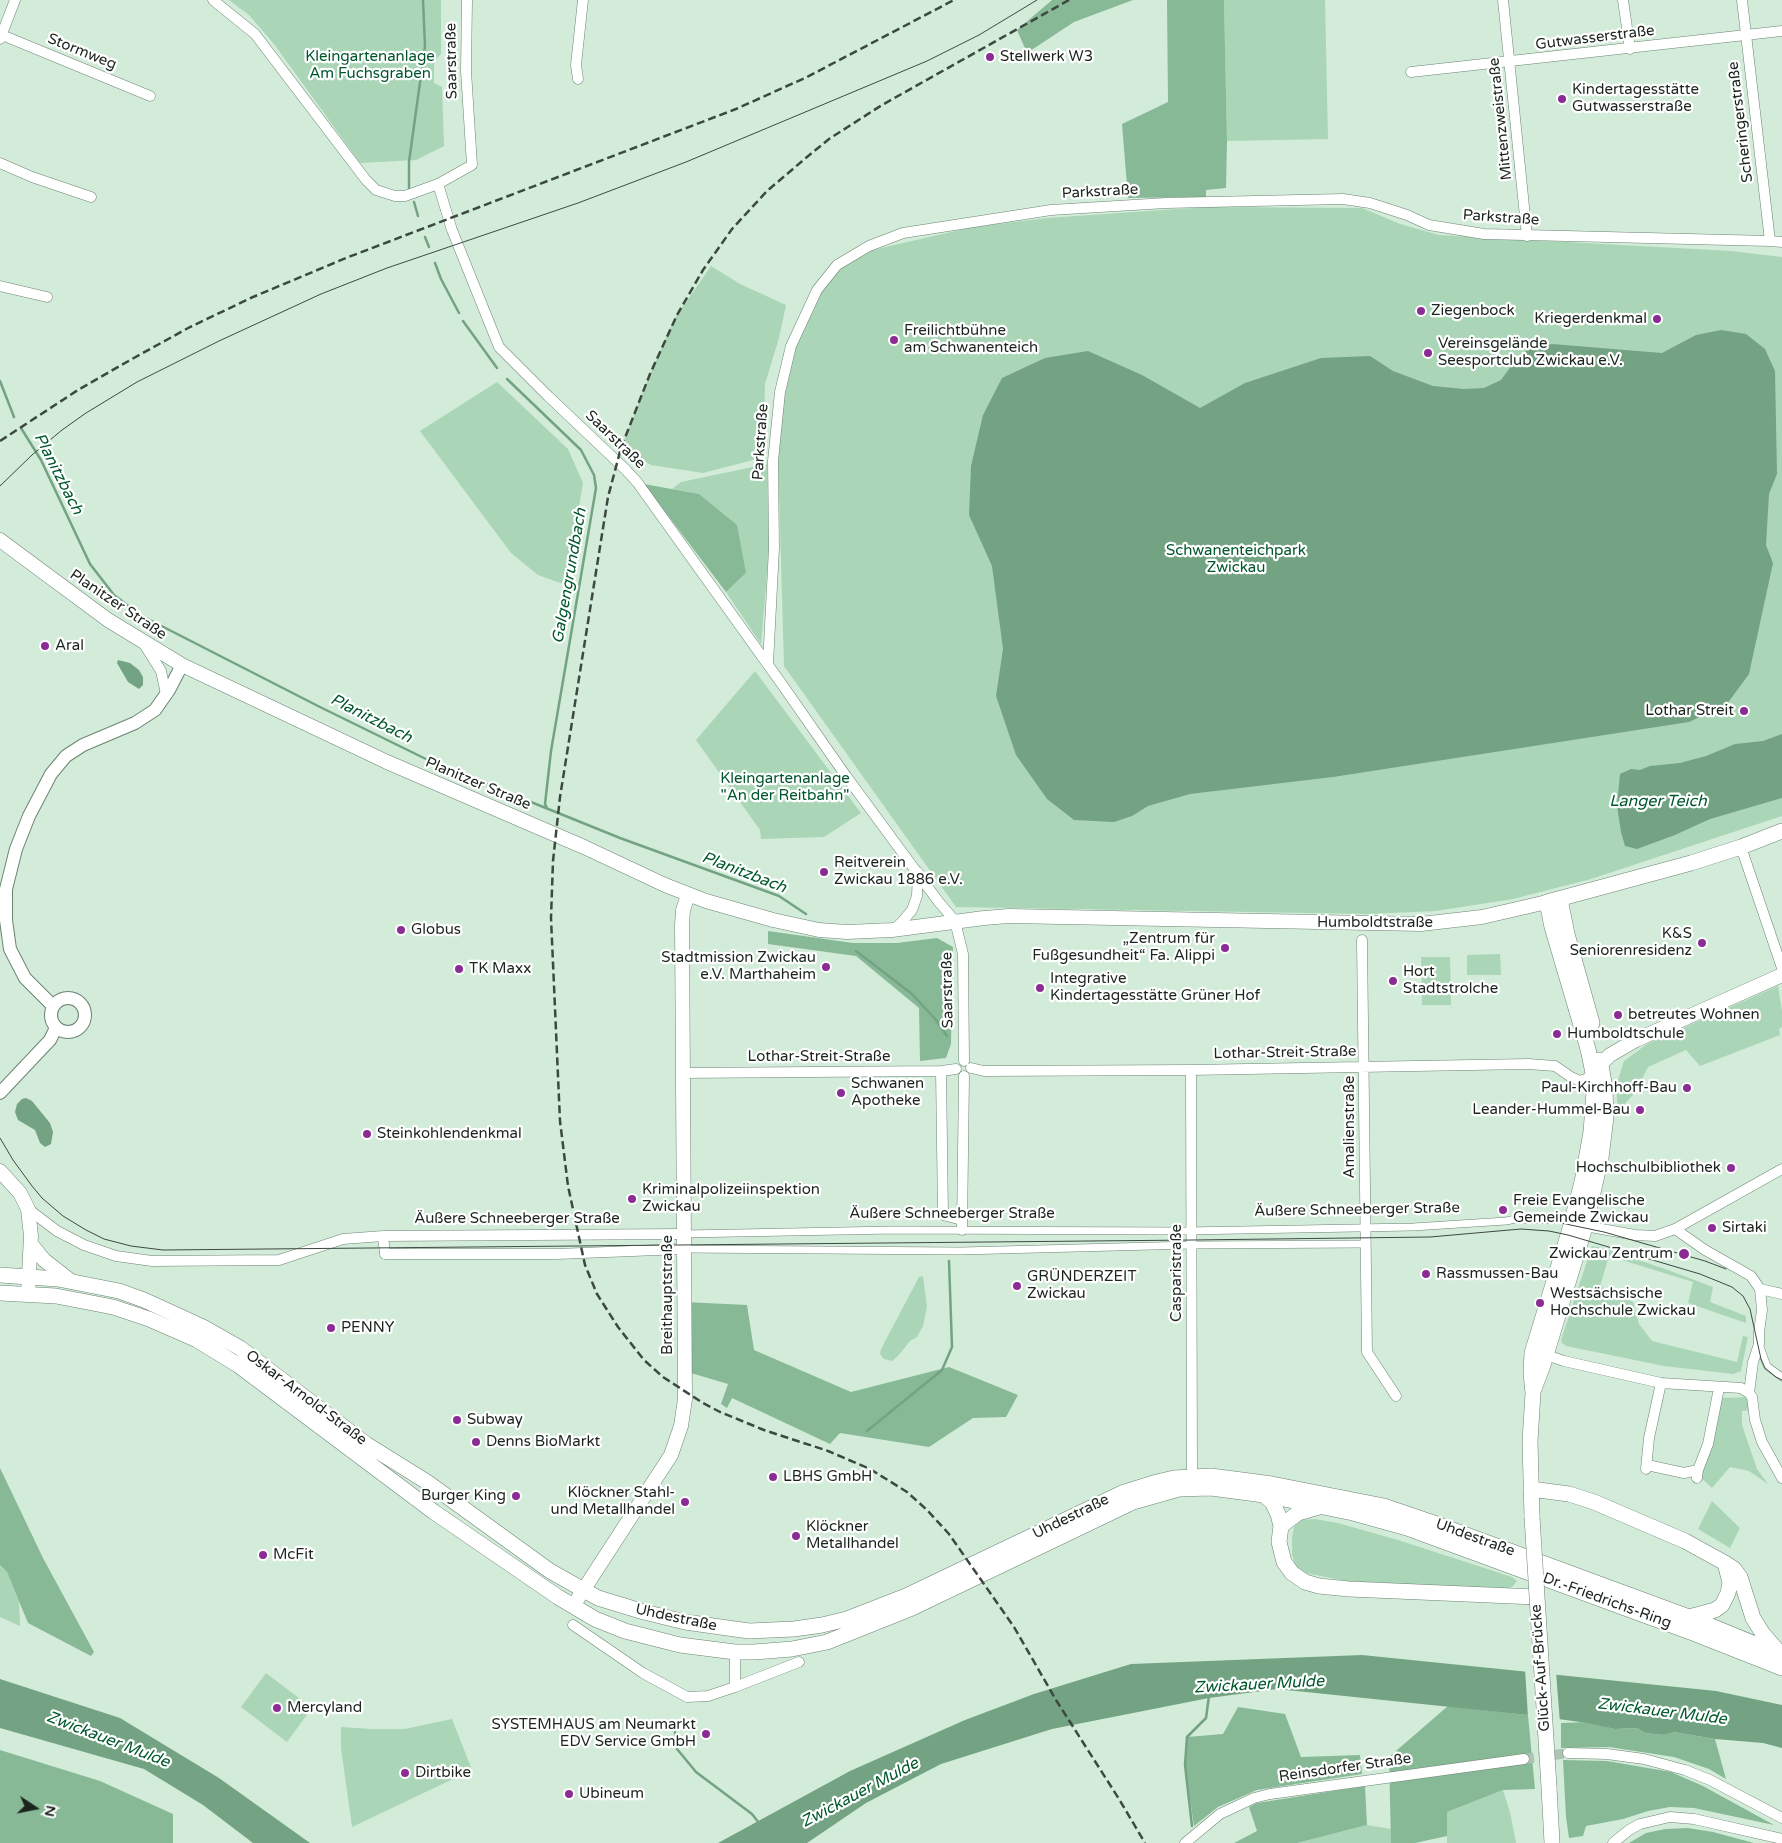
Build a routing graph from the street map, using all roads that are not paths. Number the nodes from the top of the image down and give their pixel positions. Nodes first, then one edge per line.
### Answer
1 (16, 0) edge
2 (213, 0) edge
3 (467, 0) edge
4 (583, 0) edge
5 (1503, 0) edge
6 (1622, 0) edge
7 (1742, 0) edge
8 (1782, 31) edge
9 (1746, 34) junction
10 (1, 37) edge
11 (1630, 49) junction
12 (1510, 62) junction
13 (1412, 72) dead end
14 (578, 79) dead end
15 (150, 96) dead end
16 (0, 163) edge
17 (438, 184) junction
18 (91, 197) dead end
19 (1527, 236) junction
20 (1770, 241) junction
21 (1782, 242) edge
22 (0, 286) edge
23 (47, 297) dead end
24 (0, 540) edge
25 (144, 643) junction
26 (768, 664) junction
27 (182, 665) junction
28 (166, 694) junction
29 (1782, 831) edge
30 (1740, 847) junction
31 (918, 872) junction
32 (688, 895) junction
33 (1553, 901) junction
34 (955, 921) junction
35 (892, 930) junction
36 (1362, 940) dead end
37 (1782, 968) edge
38 (1782, 975) edge
39 (53, 1006) junction
40 (56, 1028) junction
41 (1365, 1067) junction
42 (964, 1068) junction
43 (1597, 1068) junction
44 (1191, 1070) junction
45 (941, 1071) junction
46 (682, 1073) junction
47 (0, 1093) edge
48 (1781, 1170) edge
49 (0, 1171) edge
50 (28, 1210) junction
51 (1521, 1218) dead end
52 (962, 1225) junction
53 (1585, 1226) junction
54 (1364, 1227) junction
55 (1675, 1229) junction
56 (1192, 1230) junction
57 (684, 1234) junction
58 (383, 1236) junction
59 (31, 1244) junction
60 (1365, 1244) junction
61 (1192, 1245) junction
62 (684, 1249) junction
63 (0, 1276) edge
64 (30, 1276) junction
65 (71, 1281) junction
66 (1760, 1289) junction
67 (0, 1293) edge
68 (28, 1294) junction
69 (1782, 1294) edge
70 (1537, 1337) junction
71 (1759, 1344) junction
72 (1546, 1355) junction
73 (1782, 1377) edge
74 (1660, 1383) junction
75 (1719, 1388) junction
76 (1532, 1392) junction
77 (1749, 1393) junction
78 (1396, 1396) dead end
79 (1192, 1476) junction
80 (1782, 1478) edge
81 (1531, 1489) junction
82 (1264, 1495) junction
83 (1322, 1507) junction
84 (1281, 1526) junction
85 (1432, 1537) joint
86 (1725, 1562) junction
87 (1568, 1572) joint
88 (582, 1589) junction
89 (1536, 1597) junction
90 (573, 1606) junction
91 (1689, 1617) junction
92 (573, 1625) dead end
93 (735, 1652) junction
94 (1782, 1659) edge
95 (799, 1662) dead end
96 (735, 1687) junction
97 (1568, 1754) tunnel mouth
98 (1524, 1758) tunnel mouth
99 (1782, 1818) edge
100 (1782, 1839) edge
101 (1554, 1840) edge
102 (1185, 1843) edge
103 (1613, 1843) edge

1 - 10 street
2 - 17 street
3 - 17 street, Saarstraße
4 - 14 street
5 - 12 street, Mittenzweistraße
6 - 11 street
7 - 9 street, Scheringerstraße
8 - 9 street, Gutwasserstraße
9 - 11 street, Gutwasserstraße
9 - 20 street, Scheringerstraße
10 - 15 street, Stormweg
11 - 12 street, Gutwasserstraße
12 - 13 street, Gutwasserstraße
12 - 19 street, Mittenzweistraße
16 - 18 street
17 - 26 street, Saarstraße
19 - 20 street, Parkstraße
19 - 26 street, Parkstraße
20 - 21 street, Parkstraße
22 - 23 street
24 - 25 main road, Planitzer Straße
25 - 27 main road, Planitzer Straße
25 - 28 street
26 - 31 street, Saarstraße
27 - 28 street
27 - 32 main road, Planitzer Straße
28 - 39 street
29 - 30 main road, Humboldtstraße
30 - 33 main road, Humboldtstraße
30 - 37 street
31 - 34 street, Saarstraße
31 - 35 street
32 - 35 main road, Planitzer Straße
32 - 46 main road, Breithauptstraße
33 - 34 main road, Humboldtstraße
33 - 43 main road
34 - 35 main road, Planitzer Straße
34 - 42 street, Saarstraße
36 - 41 street, Amalienstraße
38 - 43 main road
39 - 40 street
39 - 40 street
40 - 47 street
41 - 43 street, Lothar-Streit-Straße
41 - 44 street, Lothar-Streit-Straße
41 - 54 street, Amalienstraße
42 - 44 street, Lothar-Streit-Straße
42 - 45 street, Lothar-Streit-Straße
42 - 52 street, Saarstraße
43 - 53 main road
43 - 70 main road
44 - 56 street, Casparistraße
45 - 46 street, Lothar-Streit-Straße
45 - 52 street
46 - 57 main road, Breithauptstraße
48 - 55 street
49 - 50 main road, Äußere Schneeberger Straße
50 - 58 street, Äußere Schneeberger Straße
50 - 59 main road, Äußere Schneeberger Straße
51 - 54 street, Äußere Schneeberger Straße
52 - 56 street, Äußere Schneeberger Straße
52 - 57 street, Äußere Schneeberger Straße
53 - 55 street
53 - 72 main road
54 - 56 street, Äußere Schneeberger Straße
54 - 60 street, Amalienstraße
55 - 66 street
56 - 61 street, Casparistraße
57 - 58 street, Äußere Schneeberger Straße
57 - 62 main road, Breithauptstraße
58 - 62 street
59 - 64 main road, Äußere Schneeberger Straße
59 - 65 main road
60 - 61 street
60 - 78 street, Amalienstraße
61 - 62 street
61 - 79 street, Casparistraße
62 - 88 main road, Breithauptstraße
63 - 64 main road, Oskar-Arnold-Straße
64 - 65 main road, Oskar-Arnold-Straße
64 - 68 main road, Äußere Schneeberger Straße
65 - 88 main road, Oskar-Arnold-Straße
66 - 69 street
66 - 71 street
67 - 68 main road, Oskar-Arnold-Straße
68 - 90 main road, Oskar-Arnold-Straße
70 - 72 street
70 - 76 main road
71 - 73 street
71 - 77 street
72 - 74 street
72 - 76 main road
74 - 75 street
74 - 75 street
75 - 77 street
76 - 81 main road
77 - 80 street
79 - 87 main road, Uhdestraße
79 - 88 main road, Uhdestraße
81 - 86 main road
81 - 89 main road, Glück-Auf-Brücke, bridge
82 - 83 main road, Uhdestraße
82 - 84 main road
82 - 93 main road, Uhdestraße
83 - 84 main road
83 - 85 main road, Uhdestraße
84 - 89 main road
85 - 94 main road, Dr.-Friedrichs-Ring
86 - 91 main road
86 - 94 main road
87 - 91 main road, Dr.-Friedrichs-Ring
88 - 90 main road, Breithauptstraße
89 - 101 main road, Glück-Auf-Brücke, bridge
90 - 93 main road, Uhdestraße
91 - 94 main road, Dr.-Friedrichs-Ring
92 - 96 street
93 - 96 street
95 - 96 street
97 - 99 street
98 - 102 street, Reinsdorfer Straße
100 - 103 street

